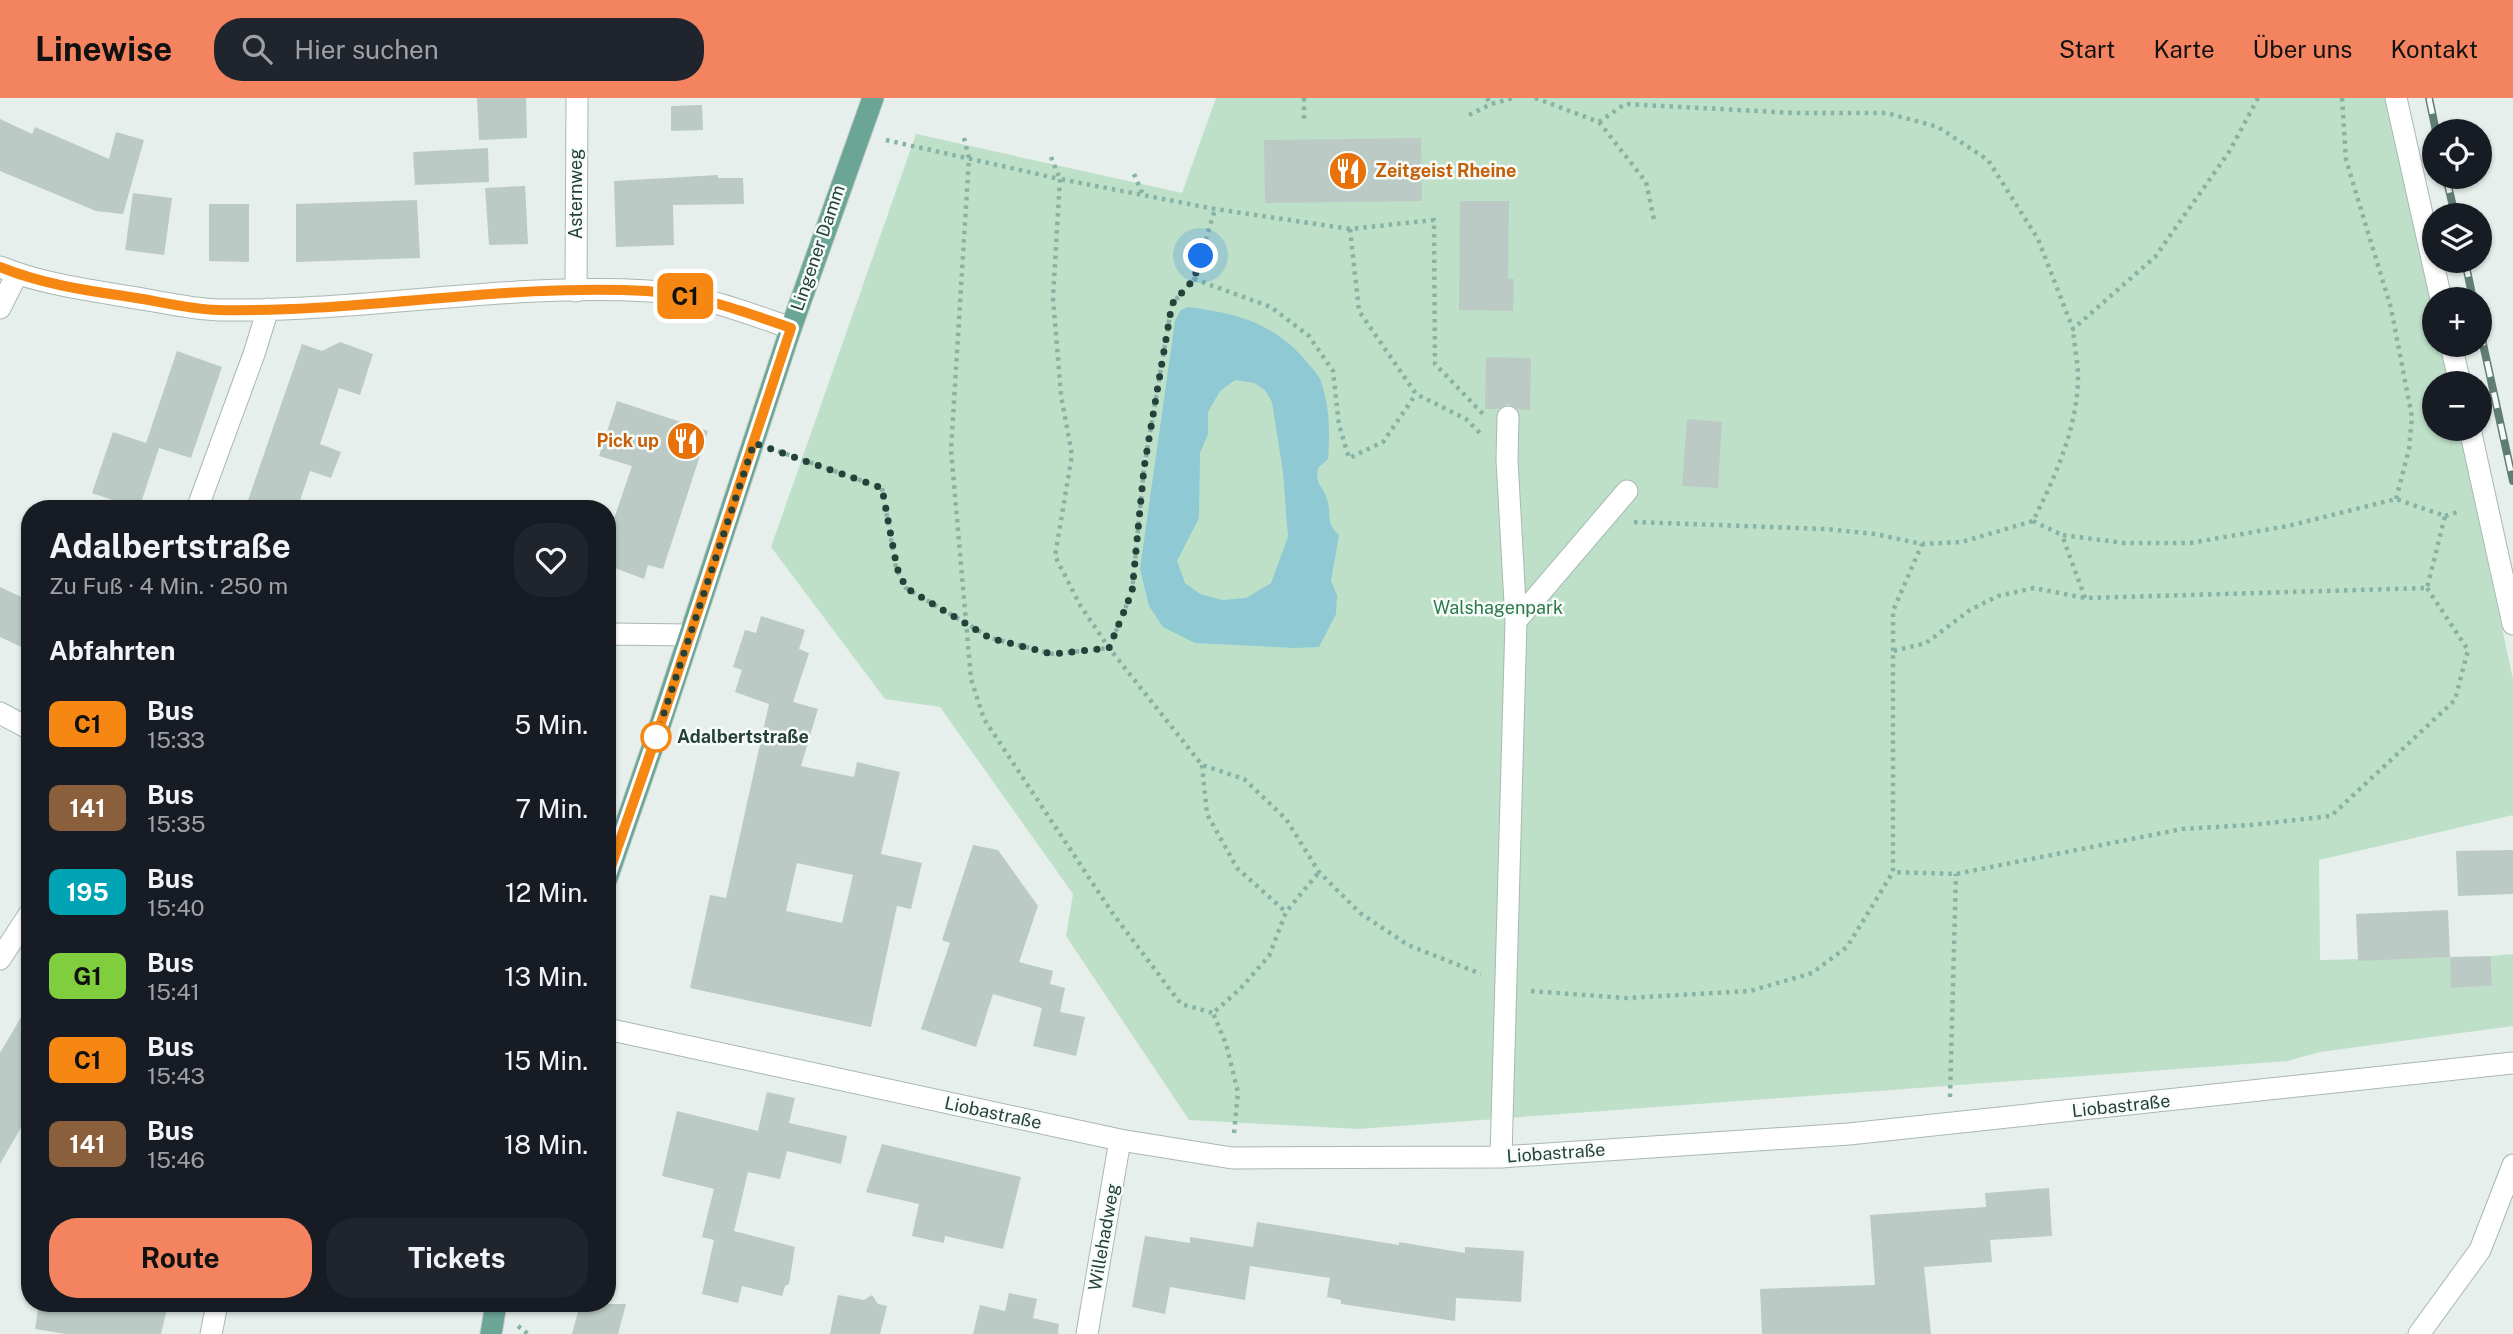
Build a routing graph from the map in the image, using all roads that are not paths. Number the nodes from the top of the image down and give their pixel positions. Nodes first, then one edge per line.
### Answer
1 (577, 98) edge
2 (873, 98) edge
3 (2396, 98) edge
4 (9, 270) edge
5 (2438, 287) edge
6 (576, 291) junction
7 (0, 308) edge
8 (268, 309) junction
9 (791, 328) junction
10 (1508, 417) road end
11 (2473, 441) edge
12 (1627, 491) dead end
13 (200, 500) edge
14 (1516, 621) junction
15 (2513, 624) edge
16 (616, 634) edge
17 (690, 635) junction
18 (0, 713) edge
19 (21, 724) edge
20 (616, 836) edge
21 (21, 927) edge
22 (0, 959) edge
23 (616, 1032) edge
24 (2513, 1063) edge
25 (1121, 1140) junction
26 (1501, 1157) junction
27 (2513, 1165) edge
28 (215, 1312) edge
29 (495, 1312) edge
30 (211, 1334) edge
31 (491, 1334) edge
32 (1087, 1334) edge
33 (2419, 1334) edge

1 - 6 street, Asternweg
2 - 9 main road, Lingener Damm
3 - 5 street
4 - 7 street
4 - 8 street
6 - 8 street
6 - 9 street
8 - 13 street
9 - 17 main road, Lingener Damm
10 - 14 street
11 - 15 street
12 - 14 street
14 - 26 street
16 - 17 street
17 - 20 main road, Lingener Damm
18 - 19 street
21 - 22 street
23 - 25 street, Liobastraße
24 - 26 street, Liobastraße
25 - 26 street, Liobastraße
25 - 32 street, Willehadweg
27 - 33 street
28 - 30 street
29 - 31 main road

